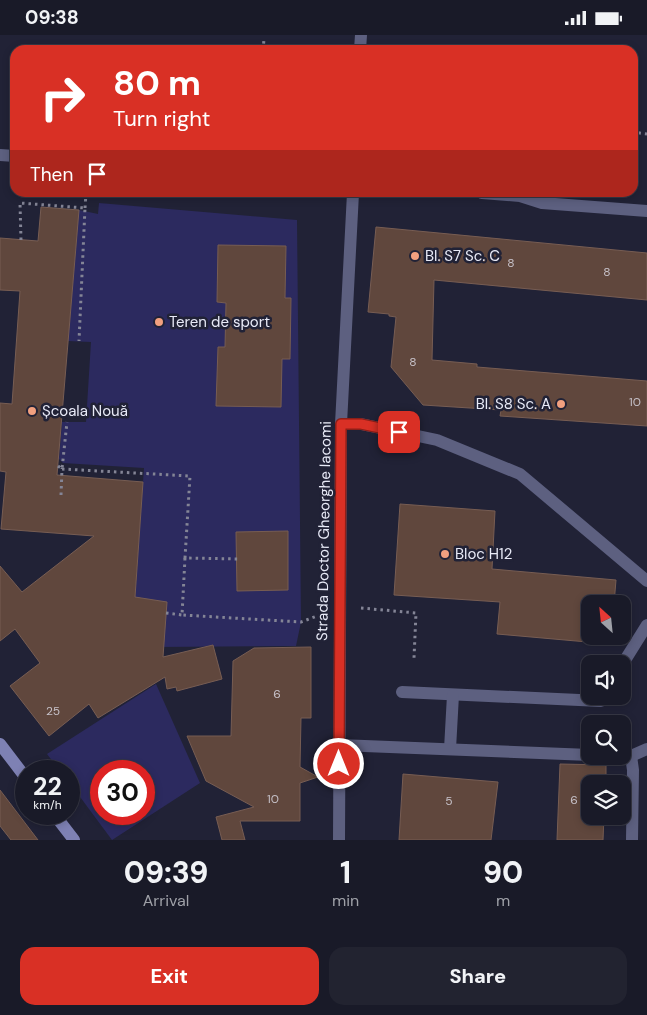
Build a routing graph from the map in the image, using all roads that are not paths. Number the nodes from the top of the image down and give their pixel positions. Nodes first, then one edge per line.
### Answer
1 (353, 197) edge
2 (523, 197) edge
3 (647, 211) edge
4 (341, 424) junction
5 (647, 581) edge
6 (647, 625) edge
7 (628, 655) edge
8 (402, 692) dead end
9 (453, 695) junction
10 (581, 700) edge
11 (0, 744) edge
12 (339, 745) junction
13 (450, 749) junction
14 (647, 749) edge
15 (631, 754) edge
16 (581, 755) edge
17 (15, 764) edge
18 (630, 765) edge
19 (62, 825) edge
20 (74, 840) edge
21 (339, 840) edge
22 (632, 840) edge

1 - 4 street, Strada Doctor Gheorghe Iacomi
2 - 3 street
4 - 5 street
4 - 12 street, Strada Doctor Gheorghe Iacomi
6 - 7 street
8 - 9 street
9 - 10 street
9 - 13 street
11 - 17 street
12 - 13 street
12 - 21 street, Strada Doctor Gheorghe Iacomi
13 - 16 street
14 - 15 street
18 - 22 street
19 - 20 street

